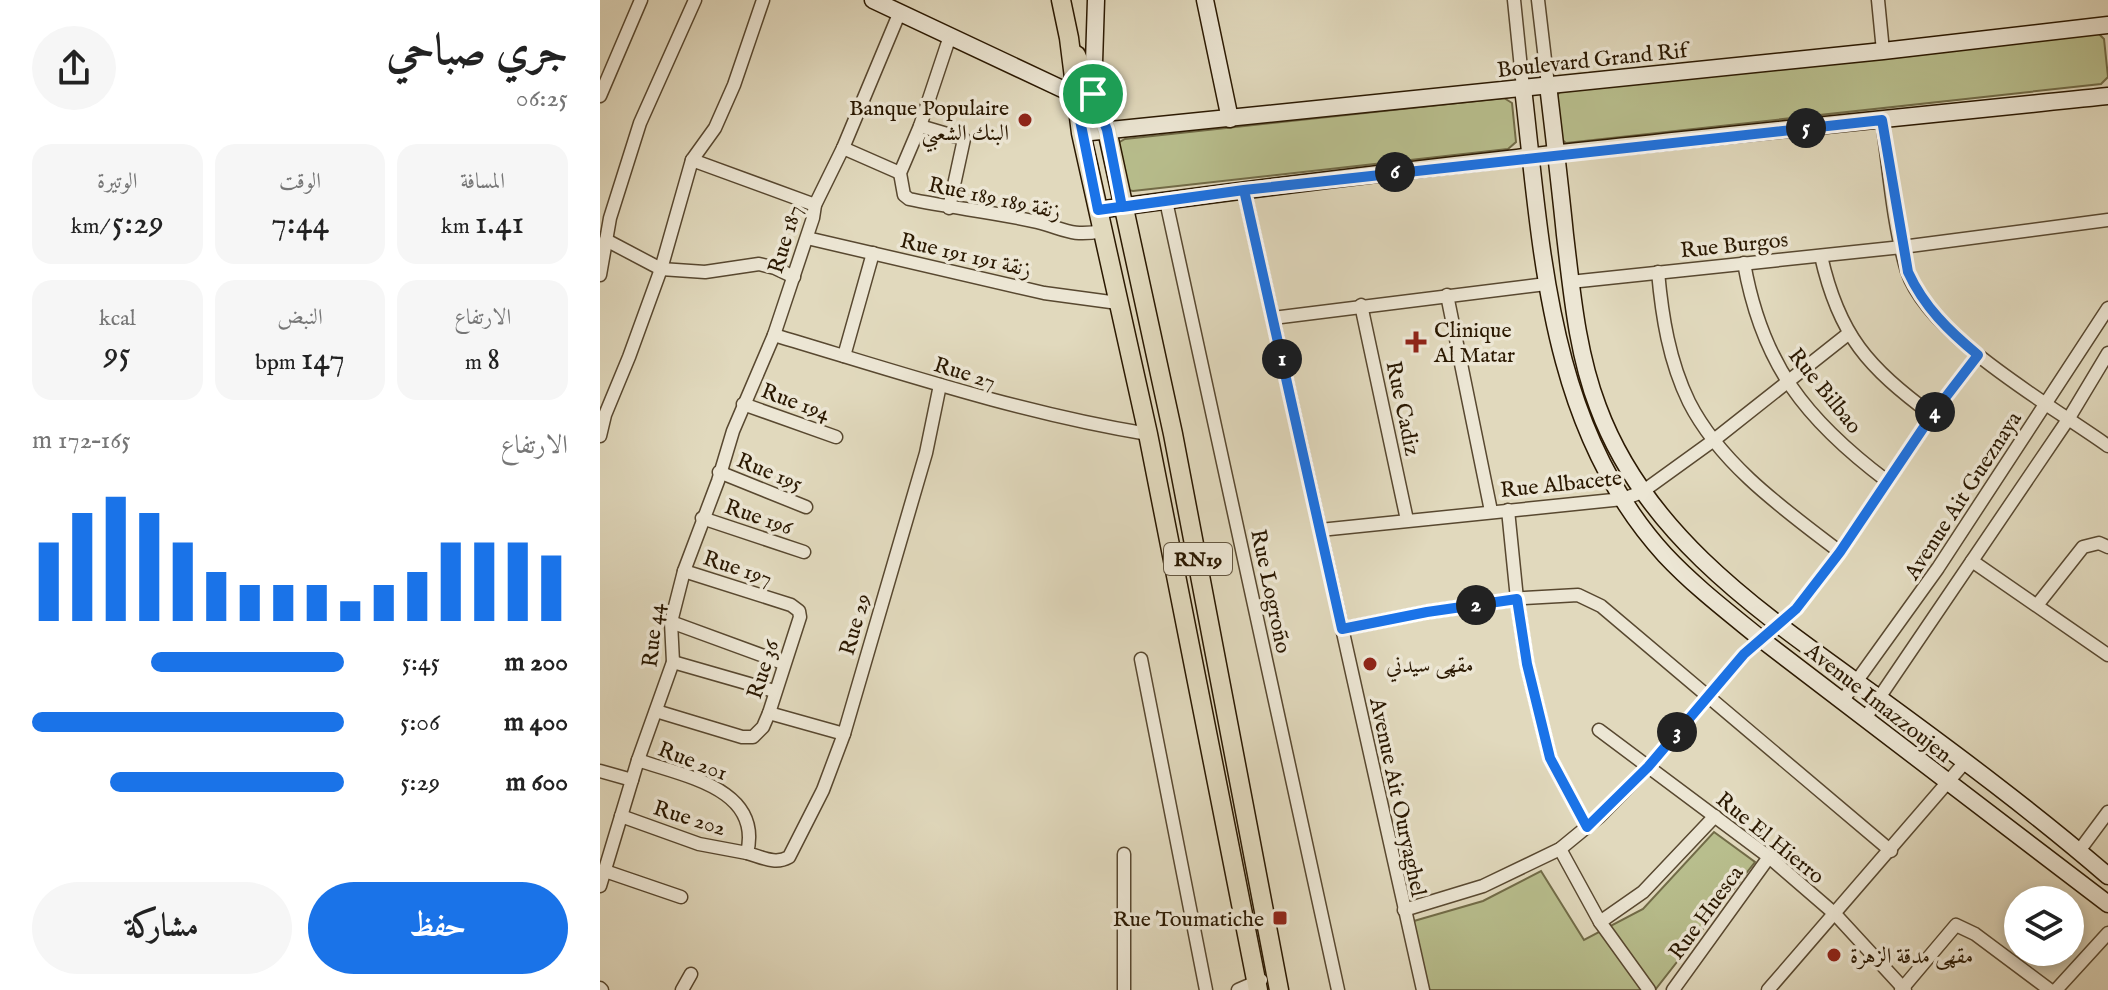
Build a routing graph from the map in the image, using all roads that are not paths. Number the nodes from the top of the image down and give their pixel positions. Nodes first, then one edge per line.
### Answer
1 (641, 0) edge
2 (695, 0) edge
3 (763, 0) edge
4 (1061, 0) edge
5 (1096, 0) edge
6 (1205, 0) edge
7 (1514, 0) edge
8 (1538, 0) edge
9 (1878, 0) edge
10 (878, 1) edge
11 (899, 14) junction
12 (2108, 25) edge
13 (950, 36) junction
14 (1883, 51) junction
15 (1548, 85) junction
16 (1523, 88) junction
17 (1084, 94) junction
18 (600, 96) edge
19 (2108, 96) edge
20 (1230, 119) junction
21 (1882, 120) junction
22 (920, 126) junction
23 (1107, 130) junction
24 (1081, 133) junction
25 (843, 148) junction
26 (1557, 154) junction
27 (1531, 157) junction
28 (692, 160) junction
29 (900, 173) junction
30 (1244, 190) junction
31 (1166, 201) junction
32 (815, 205) junction
33 (1122, 207) junction
34 (949, 208) junction
35 (1098, 210) junction
36 (2108, 220) edge
37 (1102, 231) junction
38 (807, 238) junction
39 (606, 240) junction
40 (1902, 247) junction
41 (873, 253) junction
42 (1821, 256) junction
43 (1744, 263) junction
44 (661, 269) junction
45 (1658, 272) junction
46 (600, 275) edge
47 (794, 277) junction
48 (1570, 282) junction
49 (1546, 284) junction
50 (1447, 295) junction
51 (1118, 303) junction
52 (1361, 305) junction
53 (2108, 308) edge
54 (1273, 318) junction
55 (1848, 334) junction
56 (774, 335) junction
57 (2108, 353) edge
58 (1978, 355) junction
59 (844, 356) junction
60 (1788, 382) junction
61 (940, 385) junction
62 (2047, 402) junction
63 (743, 404) junction
64 (1932, 415) junction
65 (2069, 418) junction
66 (1148, 434) junction
67 (600, 436) edge
68 (836, 437) dead end
69 (1714, 440) junction
70 (2108, 446) edge
71 (719, 476) junction
72 (1887, 481) junction
73 (1642, 492) junction
74 (1623, 499) junction
75 (806, 507) dead end
76 (1508, 510) junction
77 (1491, 511) junction
78 (702, 518) junction
79 (1407, 520) junction
80 (1320, 530) junction
81 (2108, 547) edge
82 (804, 552) dead end
83 (1840, 552) junction
84 (1972, 561) junction
85 (684, 571) junction
86 (1517, 599) junction
87 (781, 602) joint
88 (2038, 604) junction
89 (671, 622) junction
90 (1779, 624) junction
91 (1342, 629) junction
92 (1761, 639) junction
93 (2108, 655) edge
94 (1141, 659) dead end
95 (673, 662) junction
96 (783, 663) junction
97 (1857, 682) junction
98 (774, 691) junction
99 (1705, 696) junction
100 (1878, 698) junction
101 (1843, 700) junction
102 (656, 711) junction
103 (769, 713) junction
104 (1866, 717) junction
105 (1599, 730) dead end
106 (844, 734) junction
107 (638, 760) junction
108 (1965, 762) junction
109 (1648, 767) junction
110 (600, 771) edge
111 (632, 780) junction
112 (1949, 783) junction
113 (2108, 812) edge
114 (621, 816) junction
115 (1715, 816) junction
116 (1587, 827) junction
117 (1560, 849) junction
118 (1891, 851) junction
119 (2079, 851) junction
120 (747, 853) junction
121 (1124, 854) dead end
122 (1769, 857) junction
123 (2108, 876) edge
124 (602, 879) edge
125 (681, 897) dead end
126 (2108, 904) edge
127 (1404, 910) junction
128 (1835, 914) junction
129 (1600, 922) junction
130 (2108, 933) edge
131 (691, 974) dead end
132 (1278, 984) edge
133 (1257, 985) edge
134 (1903, 989) edge
135 (682, 990) edge
136 (1124, 990) edge
137 (1206, 990) edge
138 (1238, 990) edge
139 (1338, 990) edge
140 (1423, 990) edge
141 (1649, 990) edge
142 (1673, 990) edge
143 (1768, 990) edge
144 (2053, 990) edge

1 - 18 street
2 - 39 street
3 - 28 street
4 - 17 main road, RN19
5 - 17 street
6 - 20 street
7 - 16 street
8 - 15 street
9 - 14 street
10 - 11 street
11 - 13 street
11 - 25 street, Rue 187
12 - 14 street, Boulevard Grand Rif
13 - 17 street
13 - 22 street, Rue 189 زنقة 189
14 - 15 street, Boulevard Grand Rif
15 - 16 street, Boulevard Grand Rif
15 - 26 street, Avenue Imazzoujen
16 - 20 street, Boulevard Grand Rif
16 - 27 street, Avenue Imazzoujen
17 - 23 main road, RN19
17 - 24 main road, RN19
19 - 21 street
20 - 23 street, Boulevard Grand Rif
21 - 26 street
21 - 40 street
22 - 29 street, Rue 189 زنقة 189
22 - 34 street
23 - 24 street, Boulevard Grand Rif
23 - 33 main road, RN19
24 - 35 main road, RN19
25 - 29 street
25 - 32 street, Rue 187
26 - 27 street
26 - 48 street, Avenue Imazzoujen
27 - 30 street
27 - 49 street, Avenue Imazzoujen
28 - 32 street
28 - 44 street
29 - 34 street, Rue 189 زنقة 189
30 - 31 street
30 - 54 street, Avenue Ait Ouryaghel
31 - 33 street
31 - 139 street, Rue Logroño
32 - 38 street, Rue 187
33 - 35 street
33 - 132 main road, RN19
34 - 37 street, Rue 189 زنقة 189
35 - 37 main road, RN19
36 - 40 street, Rue Burgos
37 - 51 main road, RN19
38 - 41 street, Rue 191 زنقة 191
38 - 47 street, Rue 187
39 - 44 street
39 - 46 street
40 - 42 street, Rue Burgos
40 - 58 street
41 - 51 street, Rue 191 زنقة 191
41 - 59 street
42 - 43 street, Rue Burgos
42 - 55 street
43 - 45 street, Rue Burgos
43 - 60 street, Rue Bilbao
44 - 47 street
44 - 67 street
45 - 48 street, Rue Burgos
45 - 69 street
47 - 56 street, Rue 187
48 - 73 street, Avenue Imazzoujen
49 - 50 street
49 - 74 street, Avenue Imazzoujen
50 - 52 street
50 - 77 street
51 - 66 main road, RN19
52 - 54 street
52 - 79 street, Rue Cadiz
53 - 62 street, Avenue Ait Gueznaya
54 - 80 street, Avenue Ait Ouryaghel
55 - 60 street, Rue Albacete
55 - 64 street
56 - 59 street, Rue 27
56 - 63 street, Rue 187
57 - 65 street, Avenue Ait Gueznaya
58 - 62 street
58 - 64 street
59 - 61 street, Rue 27
60 - 69 street, Rue Albacete
60 - 72 street, Rue Bilbao
61 - 66 street, Rue 27
61 - 106 street, Rue 29
62 - 65 street
62 - 97 street, Avenue Ait Gueznaya
63 - 68 street, Rue 194
63 - 71 street, Rue 187
64 - 72 street
65 - 70 street
65 - 84 street, Avenue Ait Gueznaya
66 - 133 main road, RN19
69 - 73 street, Rue Albacete
69 - 83 street
71 - 75 street, Rue 195
71 - 78 street, Rue 44
72 - 83 street
73 - 74 street, Rue Albacete
73 - 90 street, Avenue Imazzoujen
74 - 76 street, Rue Albacete
74 - 92 street, Avenue Imazzoujen
76 - 77 street, Rue Albacete
76 - 86 street
77 - 79 street, Rue Albacete
78 - 82 street, Rue 196
78 - 85 street, Rue 44
79 - 80 street, Rue Albacete
80 - 91 street, Avenue Ait Ouryaghel
81 - 88 street
83 - 90 street
84 - 88 street
84 - 100 street, Avenue Ait Gueznaya
85 - 87 street, Rue 197
85 - 89 street, Rue 44
86 - 91 street
86 - 99 street
86 - 116 street
87 - 96 street, Rue 36
88 - 93 street
89 - 95 street, Rue 44
89 - 96 street
90 - 92 street
90 - 97 street, Avenue Imazzoujen
91 - 127 street, Avenue Ait Ouryaghel
92 - 99 street
92 - 101 street, Avenue Imazzoujen
94 - 137 street
95 - 98 street
95 - 102 street, Rue 44
96 - 98 street, Rue 36
97 - 100 street, Avenue Imazzoujen
97 - 101 street, Avenue Ait Gueznaya
98 - 103 street, Rue 36
99 - 109 street
99 - 118 street
100 - 104 street, Avenue Ait Gueznaya
100 - 108 street, Avenue Imazzoujen
101 - 104 street, Avenue Imazzoujen
102 - 103 street, Rue 36
102 - 107 street, Rue 44
103 - 106 street
104 - 112 street, Avenue Imazzoujen
105 - 109 street, Rue El Hierro
106 - 120 street, Rue 29
107 - 111 street, Rue 44
107 - 120 street, Rue 201
108 - 112 street
108 - 119 street, Avenue Imazzoujen
109 - 115 street, Rue El Hierro
109 - 116 street
110 - 111 street
111 - 114 street, Rue 44
112 - 118 street
112 - 126 street, Avenue Imazzoujen
113 - 119 street
114 - 120 street, Rue 202
114 - 124 street, Rue 44
115 - 122 street, Rue El Hierro
115 - 129 street
116 - 117 street
117 - 127 street
117 - 129 street
118 - 128 street
119 - 123 street, Avenue Imazzoujen
121 - 136 street
122 - 128 street, Rue El Hierro
122 - 142 street, Rue Huesca
124 - 125 street
127 - 140 street, Avenue Ait Ouryaghel
128 - 134 street, Rue El Hierro
128 - 143 street
129 - 141 street
130 - 144 street
131 - 135 street
132 - 133 street
133 - 138 street
134 - 144 street

